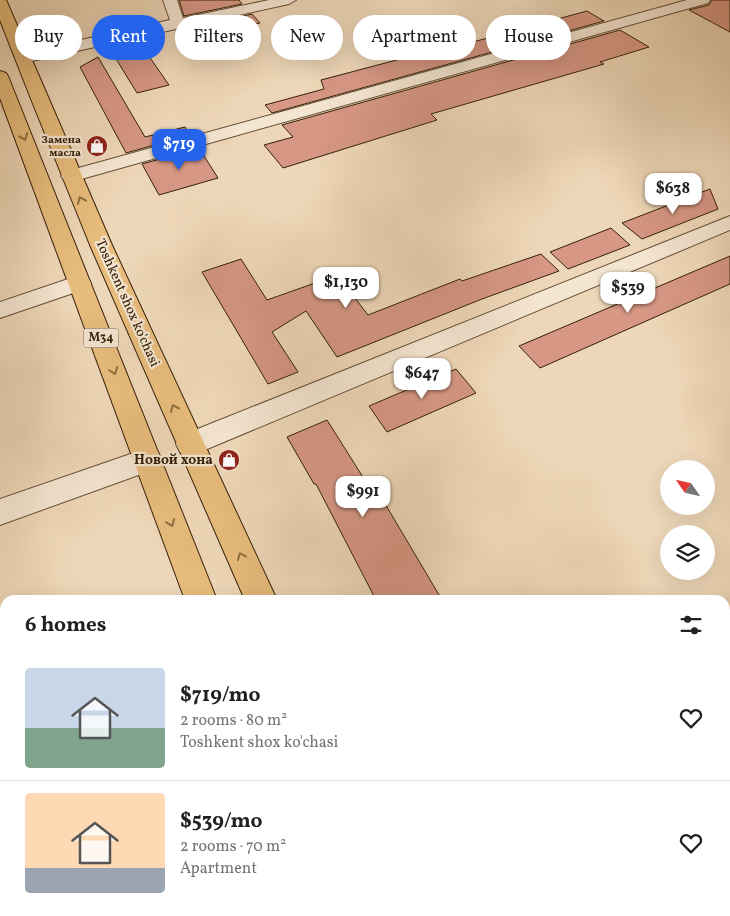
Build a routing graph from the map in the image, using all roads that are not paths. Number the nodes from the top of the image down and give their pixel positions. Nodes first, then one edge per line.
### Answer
1 (170, 0) edge
2 (290, 0) edge
3 (703, 0) edge
4 (0, 2) edge
5 (175, 15) edge
6 (217, 15) edge
7 (175, 24) edge
8 (15, 39) edge
9 (82, 45) edge
10 (24, 60) edge
11 (0, 76) edge
12 (40, 102) junction
13 (13, 109) junction
14 (71, 176) junction
15 (730, 222) edge
16 (80, 283) junction
17 (0, 310) edge
18 (190, 444) junction
19 (148, 460) junction
20 (0, 512) edge
21 (199, 595) edge
22 (259, 595) edge

1 - 5 street
2 - 6 street
3 - 14 street
4 - 8 main road, Toshkent shox ko'chasi / M34
7 - 9 street
10 - 12 main road, Toshkent shox ko'chasi / M34
11 - 13 main road, M34
12 - 13 main road
12 - 14 main road, Toshkent shox ko'chasi / M34
13 -> 16 main road, M34
18 -> 14 main road, Toshkent shox ko'chasi / M34
15 - 18 street
16 - 17 street
16 -> 19 main road, M34
22 -> 18 main road, Toshkent shox ko'chasi / M34
19 - 20 street
19 -> 21 main road, M34

